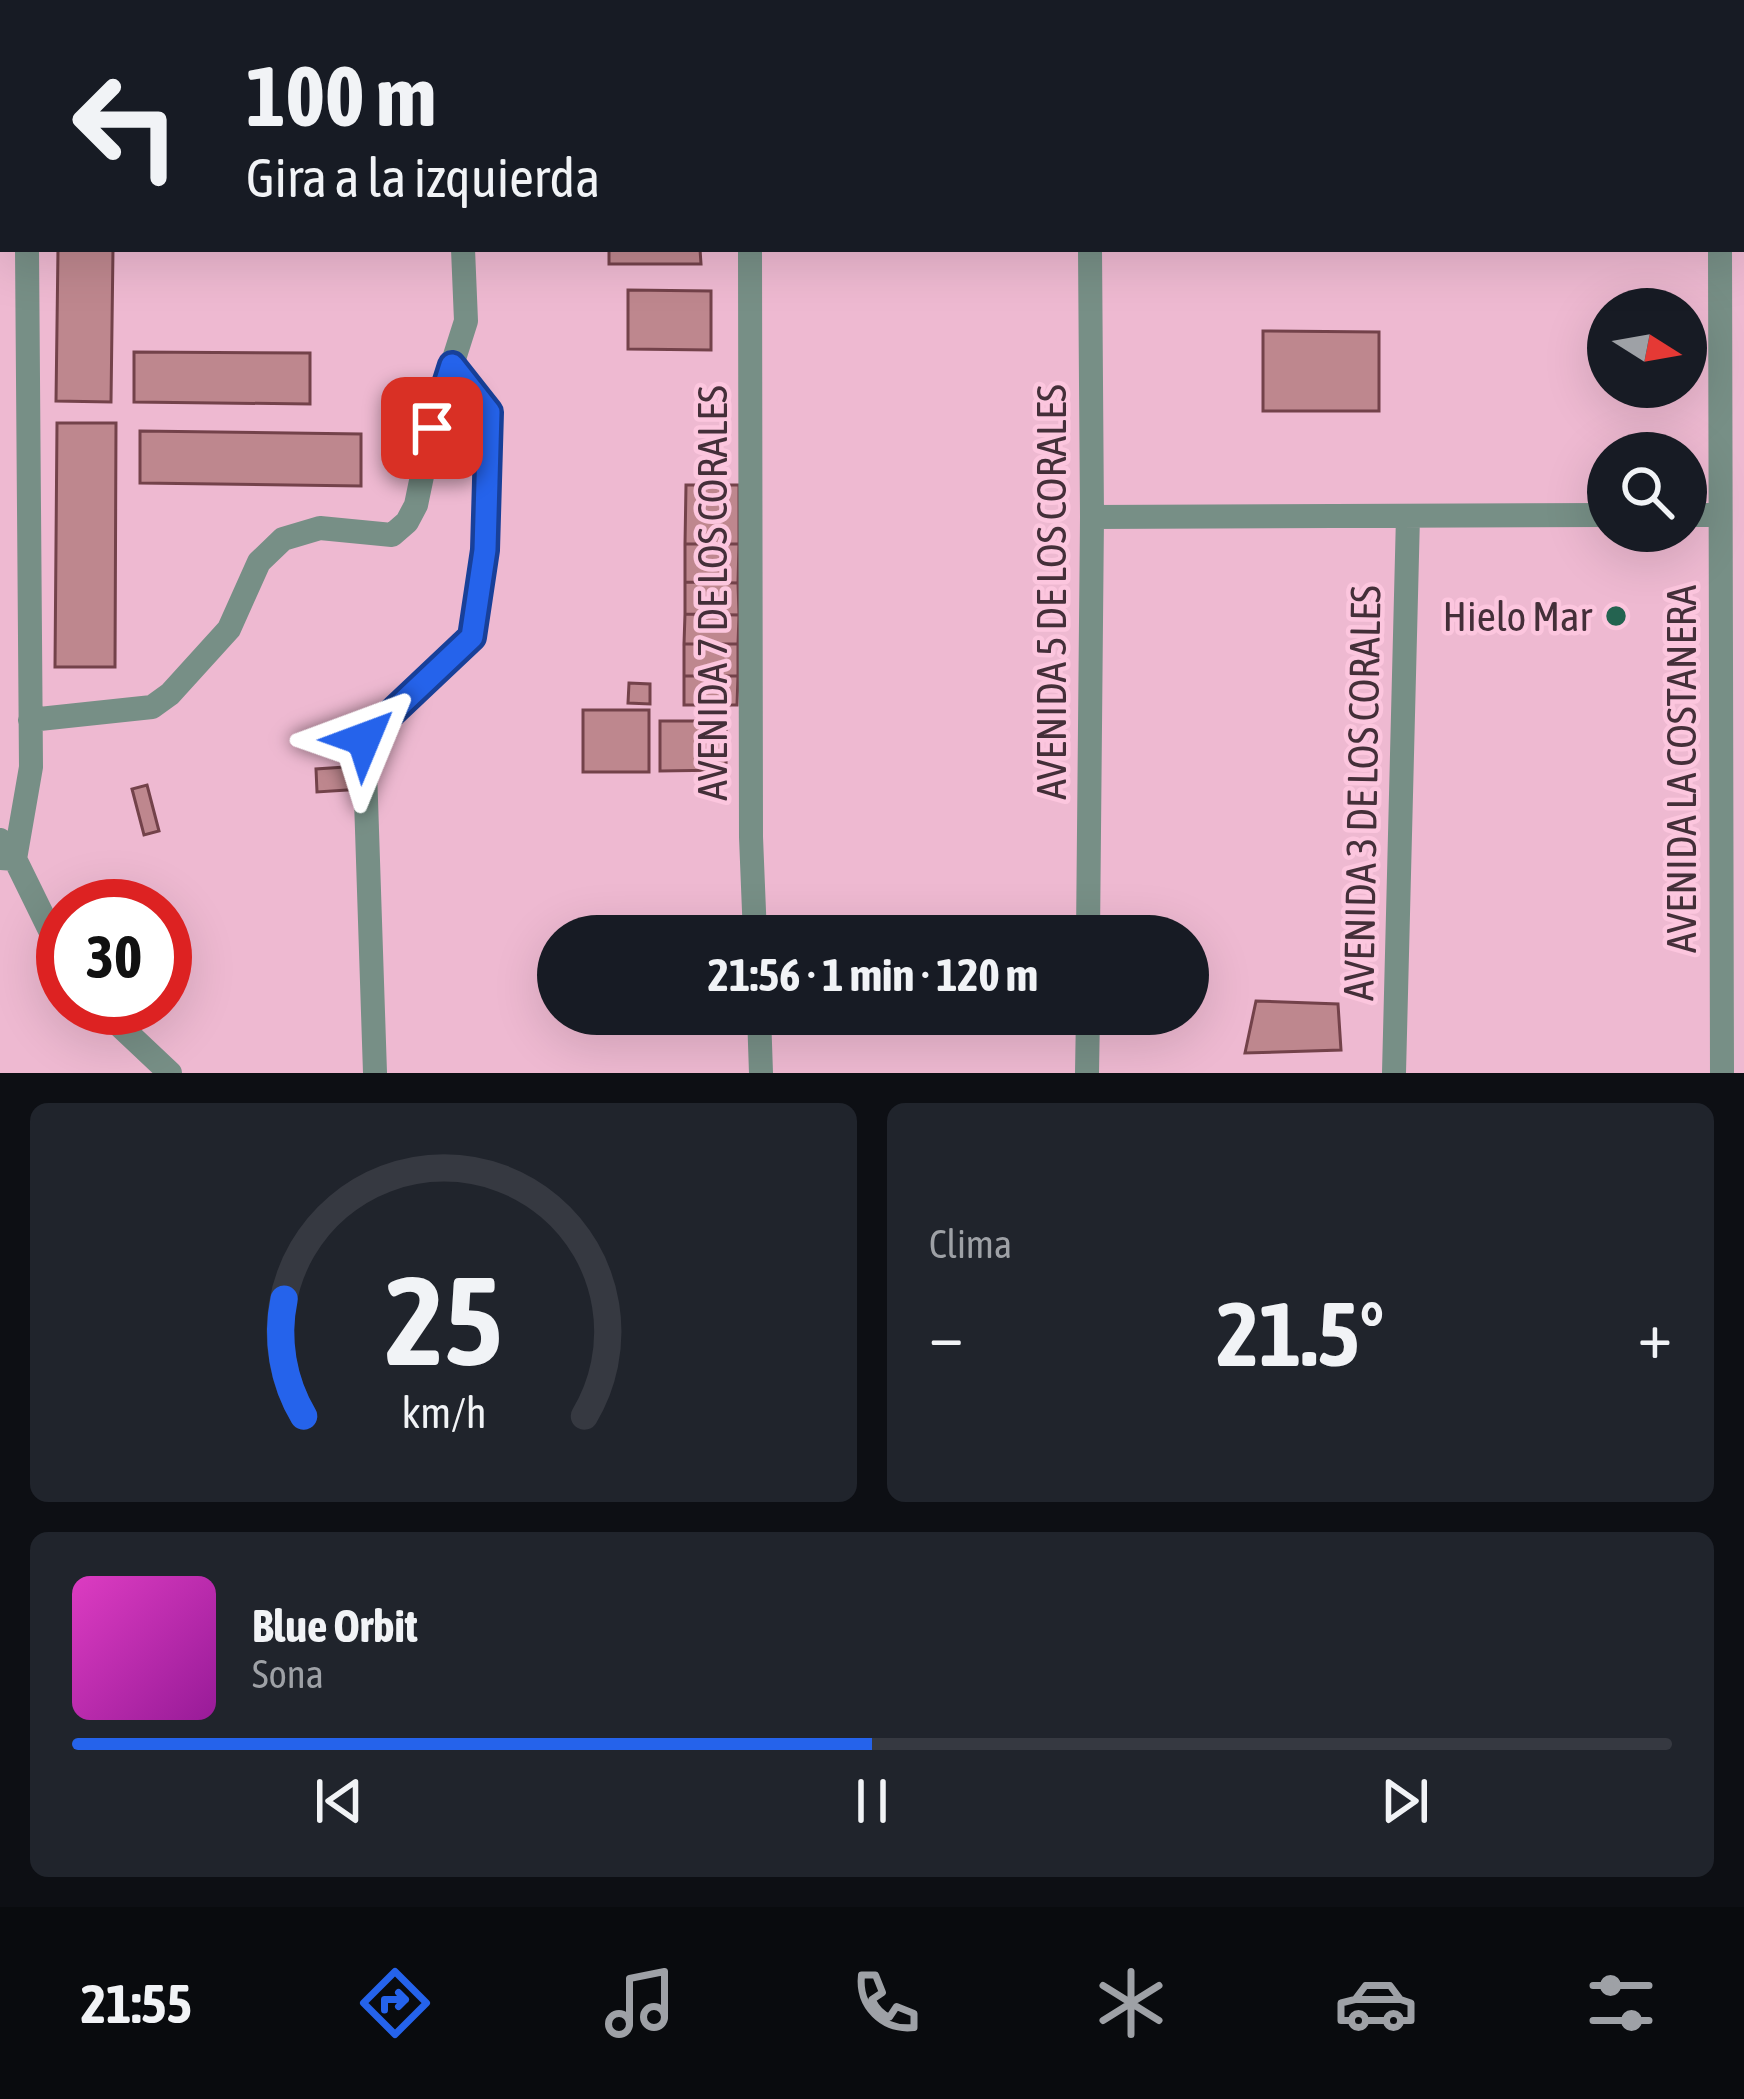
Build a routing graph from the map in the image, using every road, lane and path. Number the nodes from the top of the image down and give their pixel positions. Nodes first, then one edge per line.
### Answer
1 (27, 252) edge
2 (463, 252) edge
3 (750, 252) edge
4 (1090, 252) edge
5 (1720, 252) edge
6 (452, 365) junction
7 (1587, 515) edge
8 (1707, 515) edge
9 (1718, 515) junction
10 (1408, 516) junction
11 (1092, 518) junction
12 (30, 720) junction
13 (5, 853) edge
14 (36, 909) edge
15 (754, 915) edge
16 (1088, 915) edge
17 (129, 1035) edge
18 (760, 1035) edge
19 (1088, 1035) edge
20 (170, 1073) edge
21 (375, 1073) edge
22 (761, 1073) edge
23 (1087, 1073) edge
24 (1394, 1073) edge
25 (1721, 1073) edge

1 - 12 street
2 - 6 street
3 - 15 street, AVENIDA 7 DE LOS CORALES
4 - 11 street, AVENIDA 5 DE LOS CORALES
5 - 9 street, AVENIDA LA COSTANERA
6 - 12 street
6 - 21 street
7 - 10 street
8 - 9 street
9 - 25 street, AVENIDA LA COSTANERA
10 - 11 street
10 - 24 street, AVENIDA 3 DE LOS CORALES
11 - 16 street, AVENIDA 5 DE LOS CORALES
12 - 13 street
13 - 14 street
17 - 20 street
18 - 22 street
19 - 23 street

